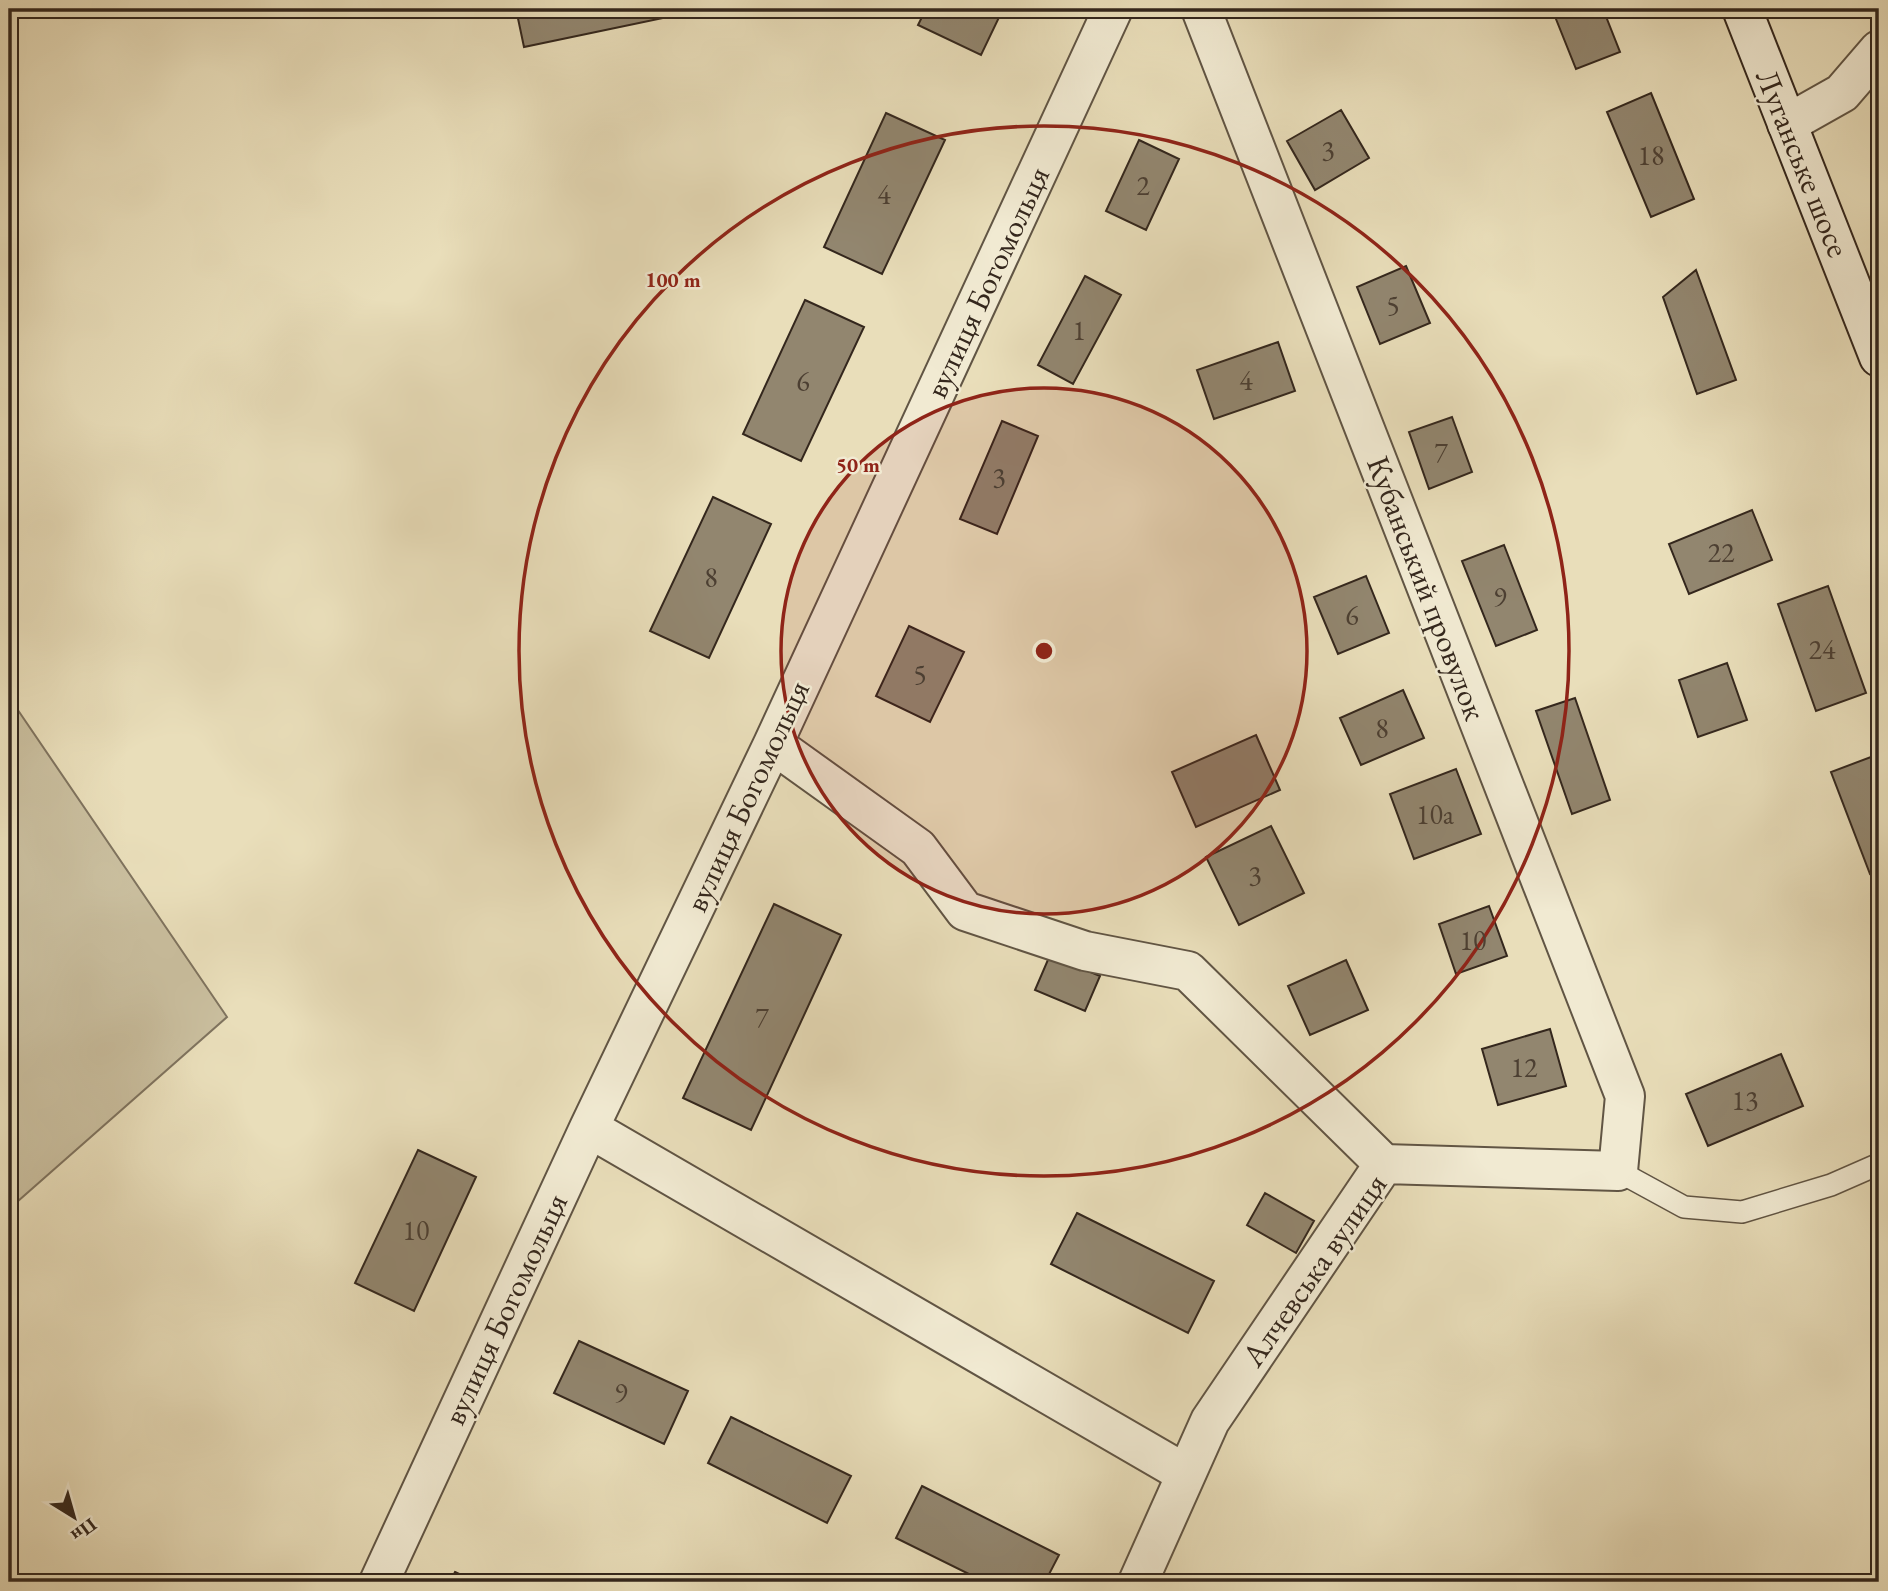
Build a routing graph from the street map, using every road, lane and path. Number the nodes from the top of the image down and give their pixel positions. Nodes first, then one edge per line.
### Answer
1 (1113, 9) edge
2 (1201, 9) edge
3 (1742, 9) edge
4 (1879, 50) edge
5 (1787, 124) junction
6 (1879, 357) edge
7 (773, 744) junction
8 (589, 1128) junction
9 (1384, 1164) junction
10 (1879, 1164) edge
11 (1618, 1171) junction
12 (1186, 1474) junction
13 (379, 1582) edge
14 (1138, 1582) edge

1 - 7 street, вулиця Богомольця
2 - 11 street, Кубанський провулок
3 - 5 street, Луганське шосе
4 - 5 street
5 - 6 street, Луганське шосе
7 - 8 street, вулиця Богомольця
7 - 9 street
8 - 12 street
8 - 13 street, вулиця Богомольця
9 - 11 street, Алчевська вулиця
9 - 12 street, Алчевська вулиця
10 - 11 lane
12 - 14 street, Алчевська вулиця

